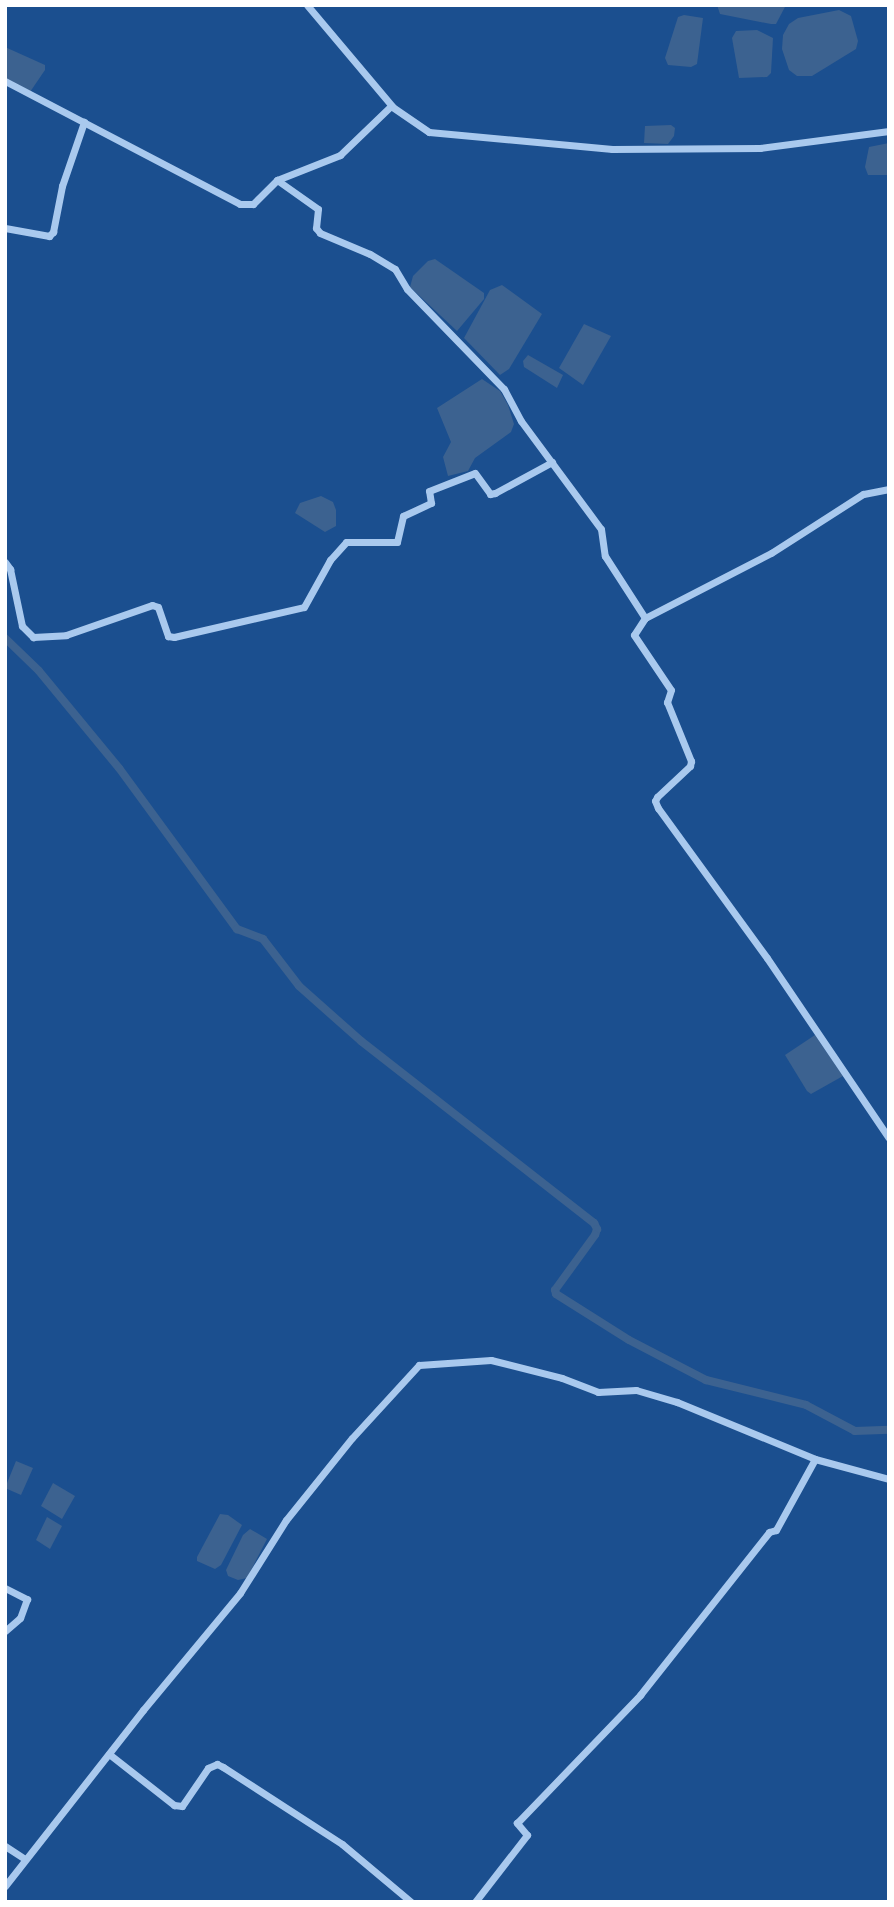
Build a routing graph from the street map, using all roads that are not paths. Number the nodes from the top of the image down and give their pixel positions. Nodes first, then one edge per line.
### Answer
1 (307, 5) edge
2 (5, 81) edge
3 (393, 107) junction
4 (84, 121) junction
5 (889, 131) edge
6 (276, 180) junction
7 (5, 228) edge
8 (552, 462) junction
9 (889, 489) edge
10 (5, 562) edge
11 (645, 618) junction
12 (889, 1138) edge
13 (815, 1459) junction
14 (889, 1479) edge
15 (5, 1588) edge
16 (5, 1631) edge
17 (109, 1754) junction
18 (5, 1846) edge
19 (25, 1859) junction
20 (5, 1886) edge
21 (411, 1902) edge
22 (475, 1902) edge

1 - 3 street
2 - 4 street
3 - 5 street
3 - 6 street
4 - 6 street
4 - 7 street
6 - 8 street
8 - 10 street
8 - 11 street
9 - 11 street
11 - 12 street
13 - 14 street
13 - 17 street
13 - 22 street
15 - 16 street
17 - 19 street
17 - 21 street
18 - 19 street
19 - 20 street

